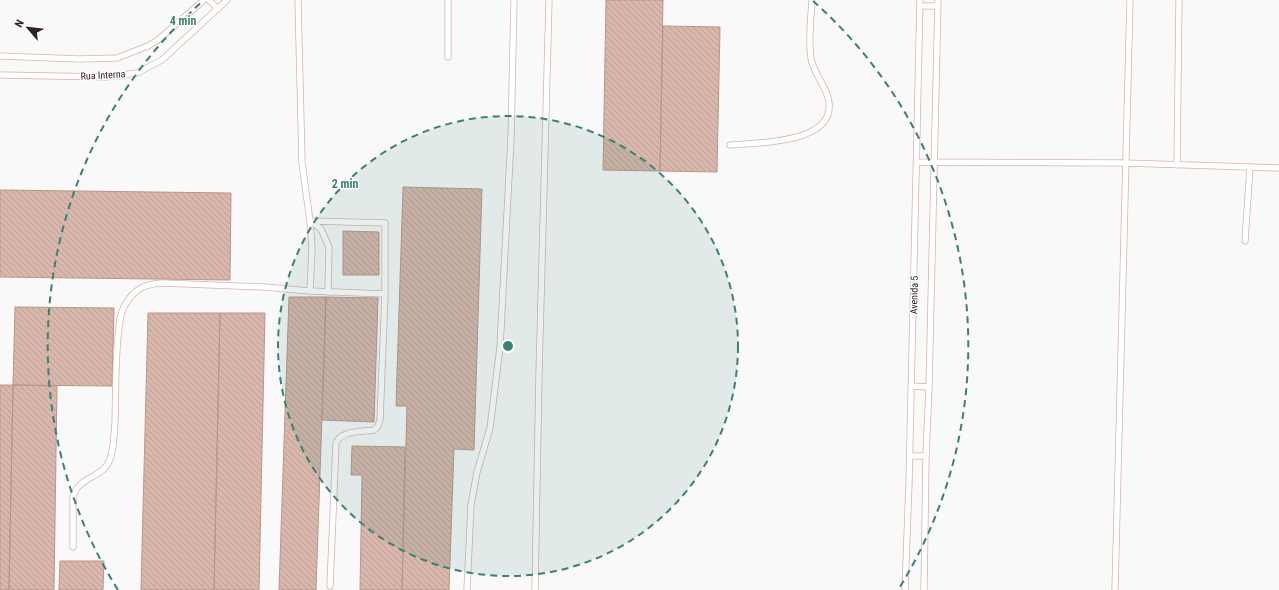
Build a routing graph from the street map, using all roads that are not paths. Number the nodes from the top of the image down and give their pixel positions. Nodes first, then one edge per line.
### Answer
1 (204, 0) edge
2 (209, 0) edge
3 (228, 0) edge
4 (298, 0) edge
5 (448, 0) edge
6 (514, 0) edge
7 (549, 0) edge
8 (812, 0) edge
9 (1130, 0) edge
10 (1179, 0) edge
11 (920, 3) edge
12 (938, 3) edge
13 (218, 9) junction
14 (0, 56) edge
15 (448, 57) dead end
16 (0, 75) edge
17 (730, 145) dead end
18 (917, 162) junction
19 (934, 162) junction
20 (1126, 164) junction
21 (1176, 165) junction
22 (1250, 167) junction
23 (1279, 168) edge
24 (310, 221) junction
25 (1245, 241) dead end
26 (310, 291) junction
27 (328, 292) junction
28 (385, 294) junction
29 (911, 386) junction
30 (929, 387) junction
31 (910, 456) junction
32 (926, 456) junction
33 (73, 547) dead end
34 (330, 586) dead end
35 (467, 590) edge
36 (535, 590) edge
37 (905, 590) edge
38 (924, 590) edge
39 (1115, 590) edge

1 - 14 lane
2 - 13 lane
3 - 13 lane, Rua Interna
4 - 24 lane
5 - 15 lane
6 - 35 lane
7 - 36 lane
8 - 17 lane
9 - 20 lane
10 - 21 lane
11 - 12 lane
11 - 18 lane, Avenida 5
12 - 19 lane, Avenida 5
13 - 16 lane, Rua Interna
18 - 19 lane
18 - 29 lane, Avenida 5
19 - 20 lane
19 - 30 lane, Avenida 5
20 - 21 lane
20 - 39 lane
21 - 22 lane
22 - 23 lane
22 - 25 lane
24 - 26 lane
24 - 27 lane
24 - 28 lane
26 - 27 lane
26 - 33 lane
27 - 28 lane
28 - 34 lane
29 - 30 lane
29 - 31 lane, Avenida 5
30 - 32 lane, Avenida 5
31 - 32 lane
31 - 37 lane, Avenida 5
32 - 38 lane, Avenida 5

